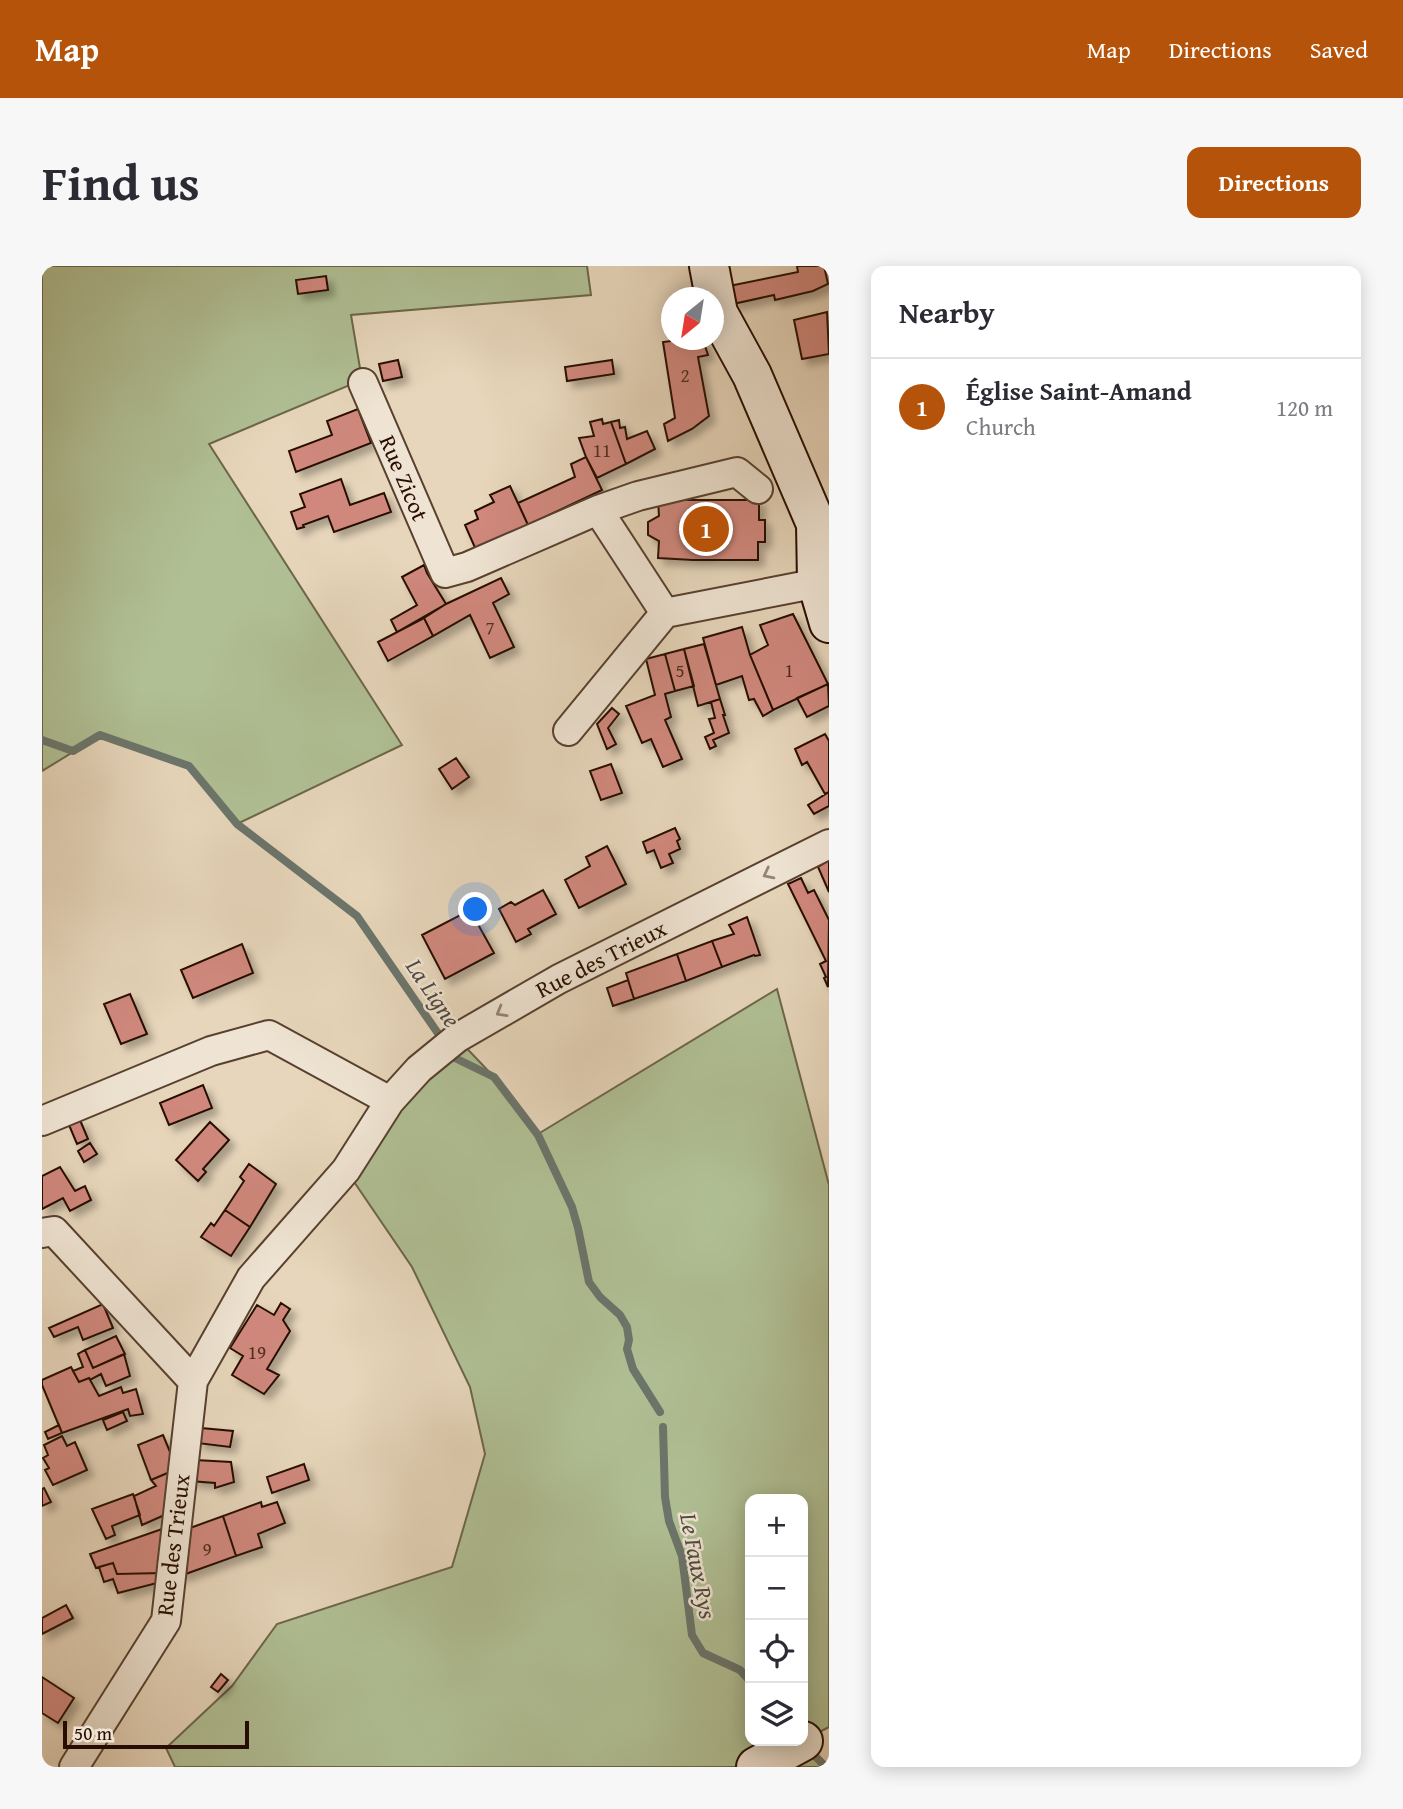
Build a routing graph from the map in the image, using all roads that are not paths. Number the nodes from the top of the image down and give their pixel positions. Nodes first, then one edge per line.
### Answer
1 (709, 266) edge
2 (363, 383) dead end
3 (758, 489) dead end
4 (598, 510) junction
5 (823, 581) edge
6 (665, 613) junction
7 (829, 623) edge
8 (568, 731) dead end
9 (829, 844) edge
10 (390, 1101) junction
11 (42, 1121) edge
12 (42, 1233) edge
13 (193, 1381) junction
14 (829, 1727) edge
15 (808, 1738) edge
16 (794, 1746) edge
17 (74, 1767) edge
18 (756, 1767) edge

1 - 5 street
2 - 4 street, Rue Zicot
3 - 4 street
4 - 6 street
5 - 6 street
5 - 7 street
6 - 8 street
9 -> 10 street, Rue des Trieux
10 - 11 street
10 - 13 street, Rue des Trieux
12 - 13 street
13 - 17 street, Rue des Trieux
14 - 15 street
16 - 18 street

